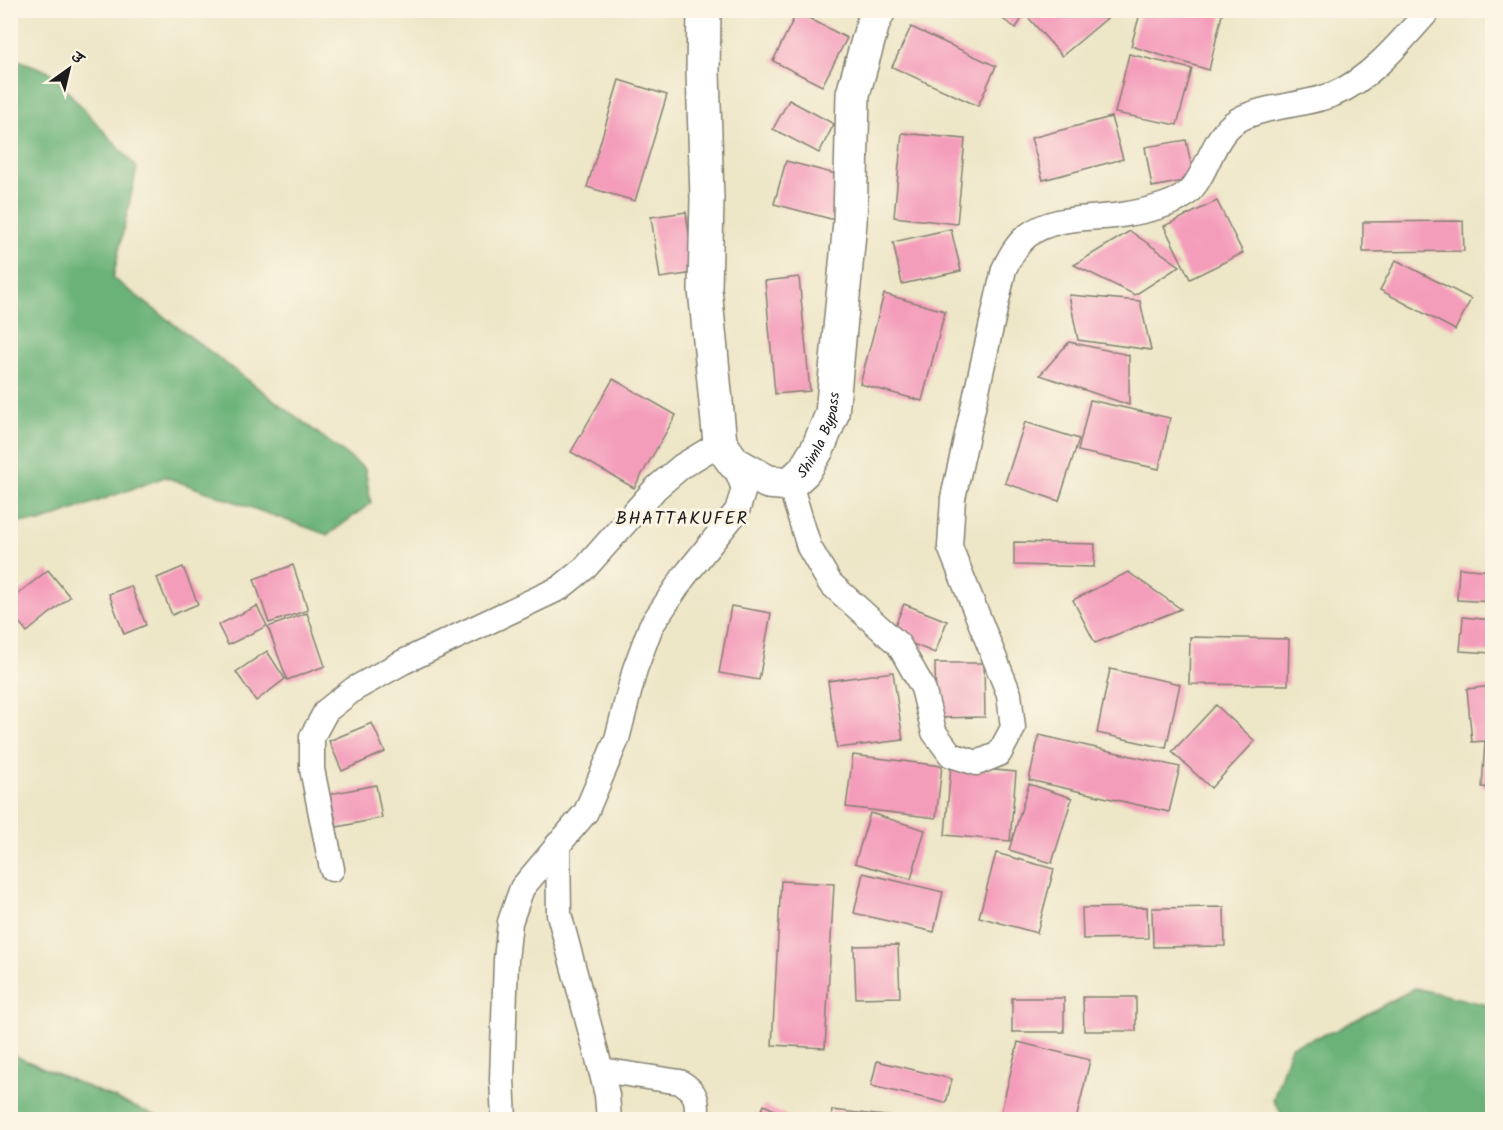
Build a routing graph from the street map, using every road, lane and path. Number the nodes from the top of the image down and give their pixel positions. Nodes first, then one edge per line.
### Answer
1 (704, 10) edge
2 (879, 10) edge
3 (1429, 10) edge
4 (727, 453) junction
5 (790, 484) junction
6 (558, 844) junction
7 (332, 870) dead end
8 (601, 1070) junction
9 (504, 1119) edge
10 (609, 1119) edge
11 (696, 1119) edge

1 - 4 highway
2 - 5 highway, Shimla Bypass
3 - 5 street
4 - 5 highway, Shimla Bypass
4 - 6 street
4 - 7 street
6 - 8 street
6 - 9 street
8 - 10 street
8 - 11 street

